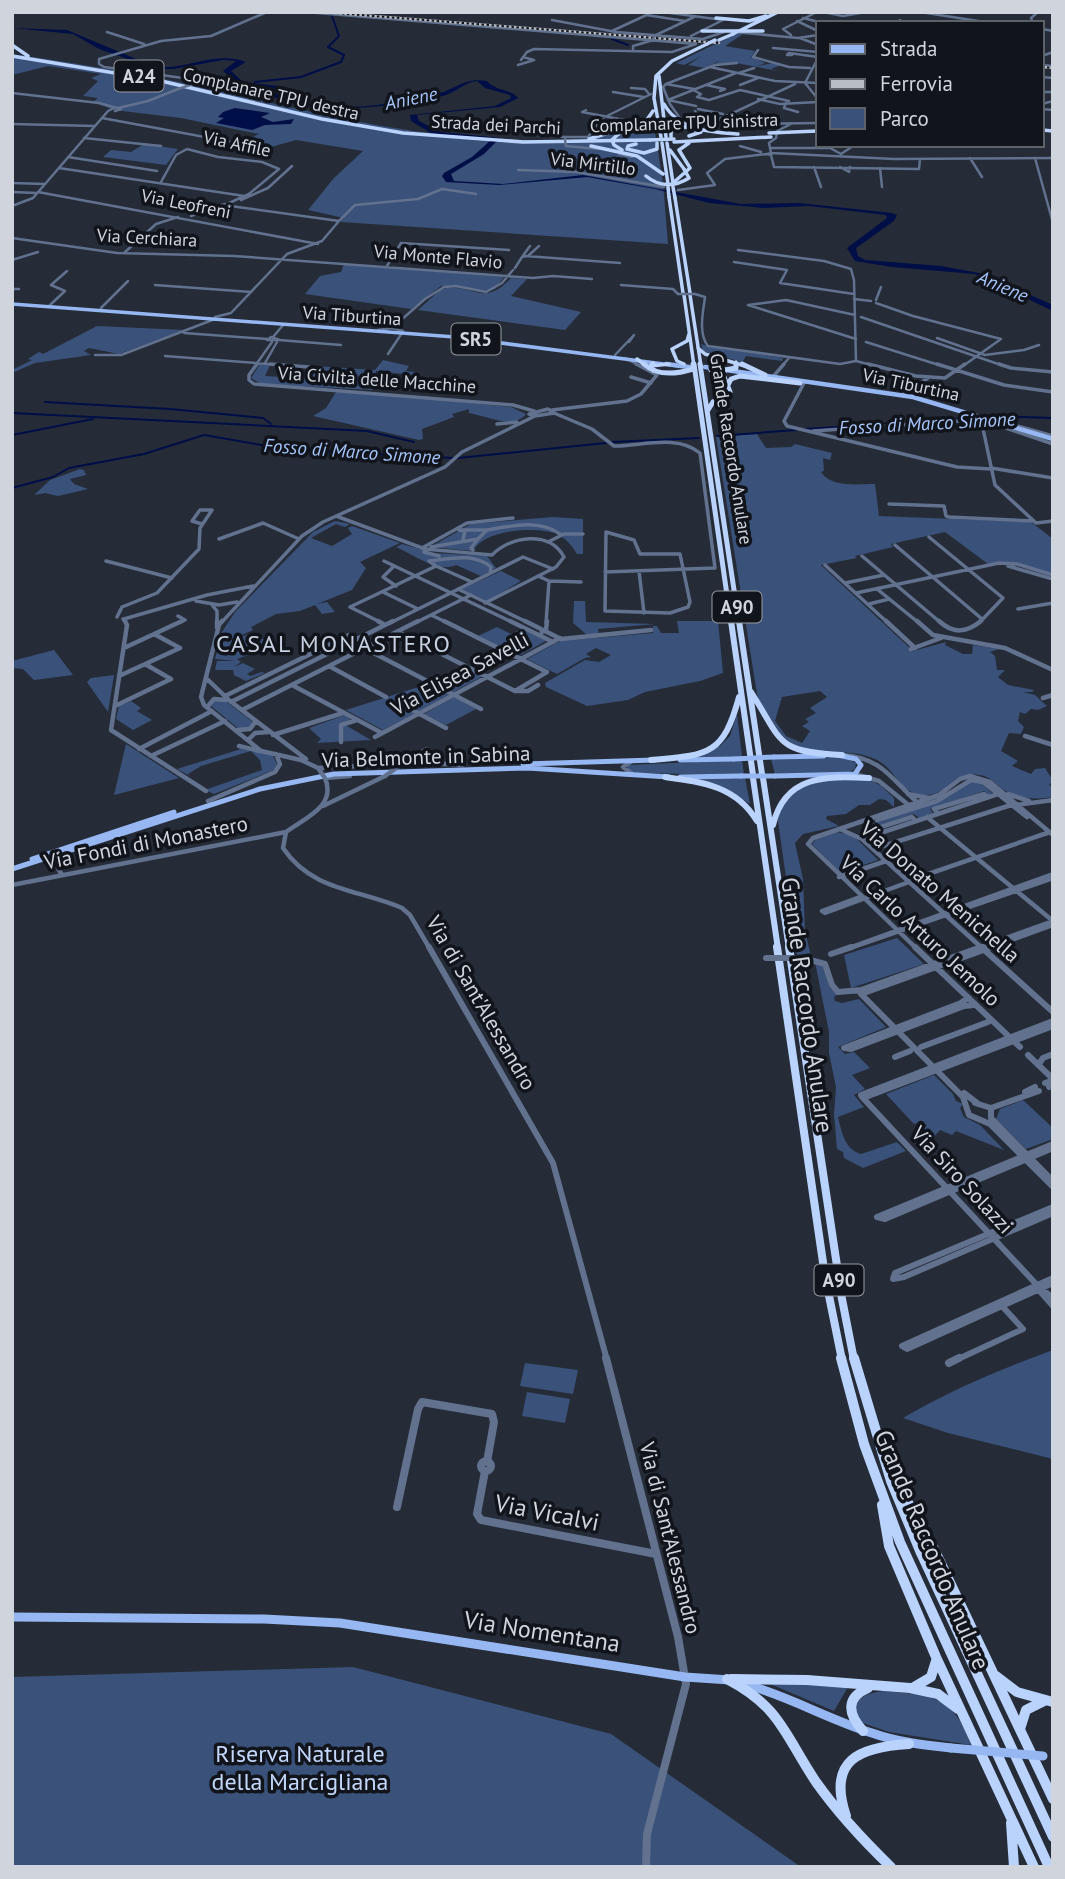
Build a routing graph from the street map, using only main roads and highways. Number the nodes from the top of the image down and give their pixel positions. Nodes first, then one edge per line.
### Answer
1 (775, 12) edge
2 (765, 17) junction
3 (715, 18) road end
4 (722, 22) road end
5 (711, 27) road end
6 (762, 30) junction
7 (702, 31) road end
8 (720, 31) junction
9 (735, 31) junction
10 (766, 35) road end
11 (13, 46) edge
12 (12, 57) edge
13 (43, 59) junction
14 (93, 71) junction
15 (153, 80) junction
16 (205, 91) junction
17 (657, 94) junction
18 (250, 104) junction
19 (265, 105) junction
20 (653, 111) junction
21 (366, 126) junction
22 (764, 133) junction
23 (816, 133) edge
24 (738, 134) junction
25 (770, 135) junction
26 (427, 136) junction
27 (683, 137) junction
28 (721, 139) junction
29 (667, 140) junction
30 (566, 141) junction
31 (650, 141) junction
32 (505, 142) junction
33 (554, 145) junction
34 (668, 149) junction
35 (620, 151) junction
36 (686, 161) junction
37 (665, 176) junction
38 (671, 186) junction
39 (687, 294) junction
40 (12, 304) edge
41 (121, 310) junction
42 (215, 318) junction
43 (283, 325) junction
44 (402, 332) junction
45 (689, 333) junction
46 (698, 348) junction
47 (672, 352) junction
48 (692, 354) junction
49 (725, 358) junction
50 (638, 359) junction
51 (654, 360) junction
52 (736, 362) junction
53 (669, 364) junction
54 (689, 365) junction
55 (705, 368) junction
56 (654, 370) junction
57 (725, 370) junction
58 (678, 372) junction
59 (769, 377) junction
60 (696, 380) junction
61 (802, 383) junction
62 (729, 387) junction
63 (704, 388) junction
64 (707, 411) junction
65 (970, 414) junction
66 (708, 437) junction
67 (1053, 440) edge
68 (749, 689) junction
69 (740, 690) junction
70 (842, 755) junction
71 (651, 760) junction
72 (855, 774) junction
73 (758, 776) junction
74 (665, 777) junction
75 (832, 778) junction
76 (869, 778) road end
77 (761, 830) junction
78 (772, 836) junction
79 (12, 867) edge
80 (883, 1458) junction
81 (880, 1494) junction
82 (12, 1617) edge
83 (936, 1657) junction
84 (993, 1673) junction
85 (727, 1679) junction
86 (875, 1686) junction
87 (910, 1688) junction
88 (1049, 1701) edge
89 (962, 1712) junction
90 (1020, 1730) junction
91 (863, 1731) junction
92 (909, 1744) junction
93 (1048, 1757) edge
94 (1053, 1799) edge
95 (1008, 1812) junction
96 (854, 1828) junction
97 (1053, 1837) edge
98 (891, 1867) edge
99 (1014, 1867) edge
100 (1034, 1867) edge
101 (1049, 1867) edge

1 - 2 highway
2 - 3 highway
2 - 6 highway
2 - 9 highway
4 - 9 highway
5 - 8 highway
6 - 8 highway
6 - 9 highway
6 - 10 highway
7 - 8 highway
9 - 17 highway, bridge
11 - 13 highway
12 - 13 highway
12 - 14 highway, Complanare TPU destra
12 - 15 highway, Strada dei Parchi / A24
12 - 19 highway, Strada dei Parchi / A24
13 - 21 highway
14 - 15 highway
14 - 18 highway, Complanare TPU destra
15 - 16 highway, Strada dei Parchi / A24
16 - 18 highway
16 - 26 highway, Strada dei Parchi / A24
17 - 20 highway
17 - 24 highway
17 - 29 highway, Grande Raccordo Anulare / A90
18 - 26 highway, Complanare TPU destra
19 - 21 highway
19 - 26 highway, Strada dei Parchi / A24
20 - 29 highway
20 - 30 highway
21 - 26 highway
22 - 24 highway
22 - 25 highway, Complanare TPU sinistra
22 - 27 highway, Complanare TPU sinistra
23 - 25 highway, Complanare TPU destra, bridge
24 - 35 highway, bridge
25 - 28 highway, Complanare TPU destra
25 - 29 highway
26 - 32 highway, Complanare TPU destra
27 - 29 highway, Complanare TPU sinistra
27 - 29 highway
28 - 29 highway, Complanare TPU destra
28 - 36 highway
29 - 31 highway, Complanare TPU destra, bridge
29 - 31 highway
29 - 34 highway, Grande Raccordo Anulare / A90
29 - 36 highway
29 - 37 highway, Grande Raccordo Anulare / A90
30 - 31 highway, Complanare TPU sinistra
30 - 32 highway, Complanare TPU sinistra
31 - 32 highway, Strada dei Parchi
31 - 33 highway, Complanare TPU destra
32 - 33 highway, Complanare TPU destra
33 - 35 highway
34 - 35 highway, bridge
34 - 38 highway, Grande Raccordo Anulare / A90
35 - 37 highway
36 - 38 highway
37 - 38 highway, Grande Raccordo Anulare / A90
38 - 39 highway, Grande Raccordo Anulare / A90, bridge
39 - 45 highway, Grande Raccordo Anulare / A90
39 - 46 highway, Grande Raccordo Anulare / A90
40 - 41 main road, Via Tiburtina / SR5
40 - 41 main road, Via Tiburtina
41 - 42 main road, Via Tiburtina / SR5
41 - 42 main road, Via Tiburtina
42 - 43 main road, Via Tiburtina / SR5
42 - 43 main road, Via Tiburtina
43 - 44 main road, Via Tiburtina / SR5
43 - 44 main road, Via Tiburtina
44 - 50 main road, Via Tiburtina / SR5
44 - 51 main road, Via Tiburtina
45 - 47 highway
45 - 48 highway, Grande Raccordo Anulare / A90
46 - 49 highway
46 - 55 highway, Grande Raccordo Anulare / A90
47 - 48 highway
47 - 51 highway
47 - 54 highway
48 - 54 highway, Grande Raccordo Anulare / A90
49 - 52 highway
49 - 55 highway
50 - 53 main road, Via Tiburtina / SR5
50 - 56 highway
51 - 54 main road, Via Tiburtina
52 - 57 highway
52 - 59 highway
53 - 54 main road, Via Tiburtina / SR5
53 - 56 highway
54 - 58 highway
54 - 60 highway, Grande Raccordo Anulare / A90
55 - 57 main road, Via Tiburtina
55 - 59 main road, Via Tiburtina
55 - 62 highway
55 - 63 highway, Grande Raccordo Anulare / A90
56 - 58 highway
57 - 59 main road, Via Tiburtina
58 - 60 highway
59 - 61 main road, Via Tiburtina
59 - 65 main road, Via Tiburtina
60 - 66 highway, Grande Raccordo Anulare / A90
61 - 62 highway
61 - 65 main road, Via Tiburtina
62 - 63 highway
62 - 64 highway
63 - 64 highway, Grande Raccordo Anulare / A90
64 - 66 highway, Grande Raccordo Anulare / A90
65 - 67 main road, Via Tiburtina
66 - 68 highway, Grande Raccordo Anulare / A90
66 - 69 highway, Grande Raccordo Anulare / A90
68 - 70 highway
68 - 73 highway, Grande Raccordo Anulare / A90
69 - 71 highway
69 - 73 highway, Grande Raccordo Anulare / A90
70 - 71 main road, Via Belmonte in Sabina, bridge
70 - 72 main road
71 - 79 main road, Via Belmonte in Sabina
72 - 74 main road, Via Belmonte in Sabina, bridge
72 - 75 highway
73 - 77 highway, Grande Raccordo Anulare / A90
73 - 78 highway, Grande Raccordo Anulare / A90
74 - 77 highway
74 - 79 main road, Via Belmonte in Sabina
75 - 76 highway
75 - 78 highway
77 - 81 highway, Grande Raccordo Anulare / A90
78 - 80 highway, Grande Raccordo Anulare / A90
80 - 84 highway
80 - 97 highway, Grande Raccordo Anulare / A90
81 - 83 highway
81 - 101 highway, Grande Raccordo Anulare / A90
82 - 85 main road, Via Nomentana
83 - 87 highway
83 - 89 highway
84 - 88 highway
84 - 90 highway
85 - 86 highway
85 - 91 main road, Via Nomentana
85 - 96 highway
86 - 87 highway
86 - 91 highway
87 - 89 highway
88 - 90 highway
89 - 95 highway
90 - 94 highway
91 - 92 main road, Via Nomentana
92 - 93 main road, Via Nomentana, bridge
92 - 96 highway
95 - 99 highway
95 - 100 highway
96 - 98 highway

